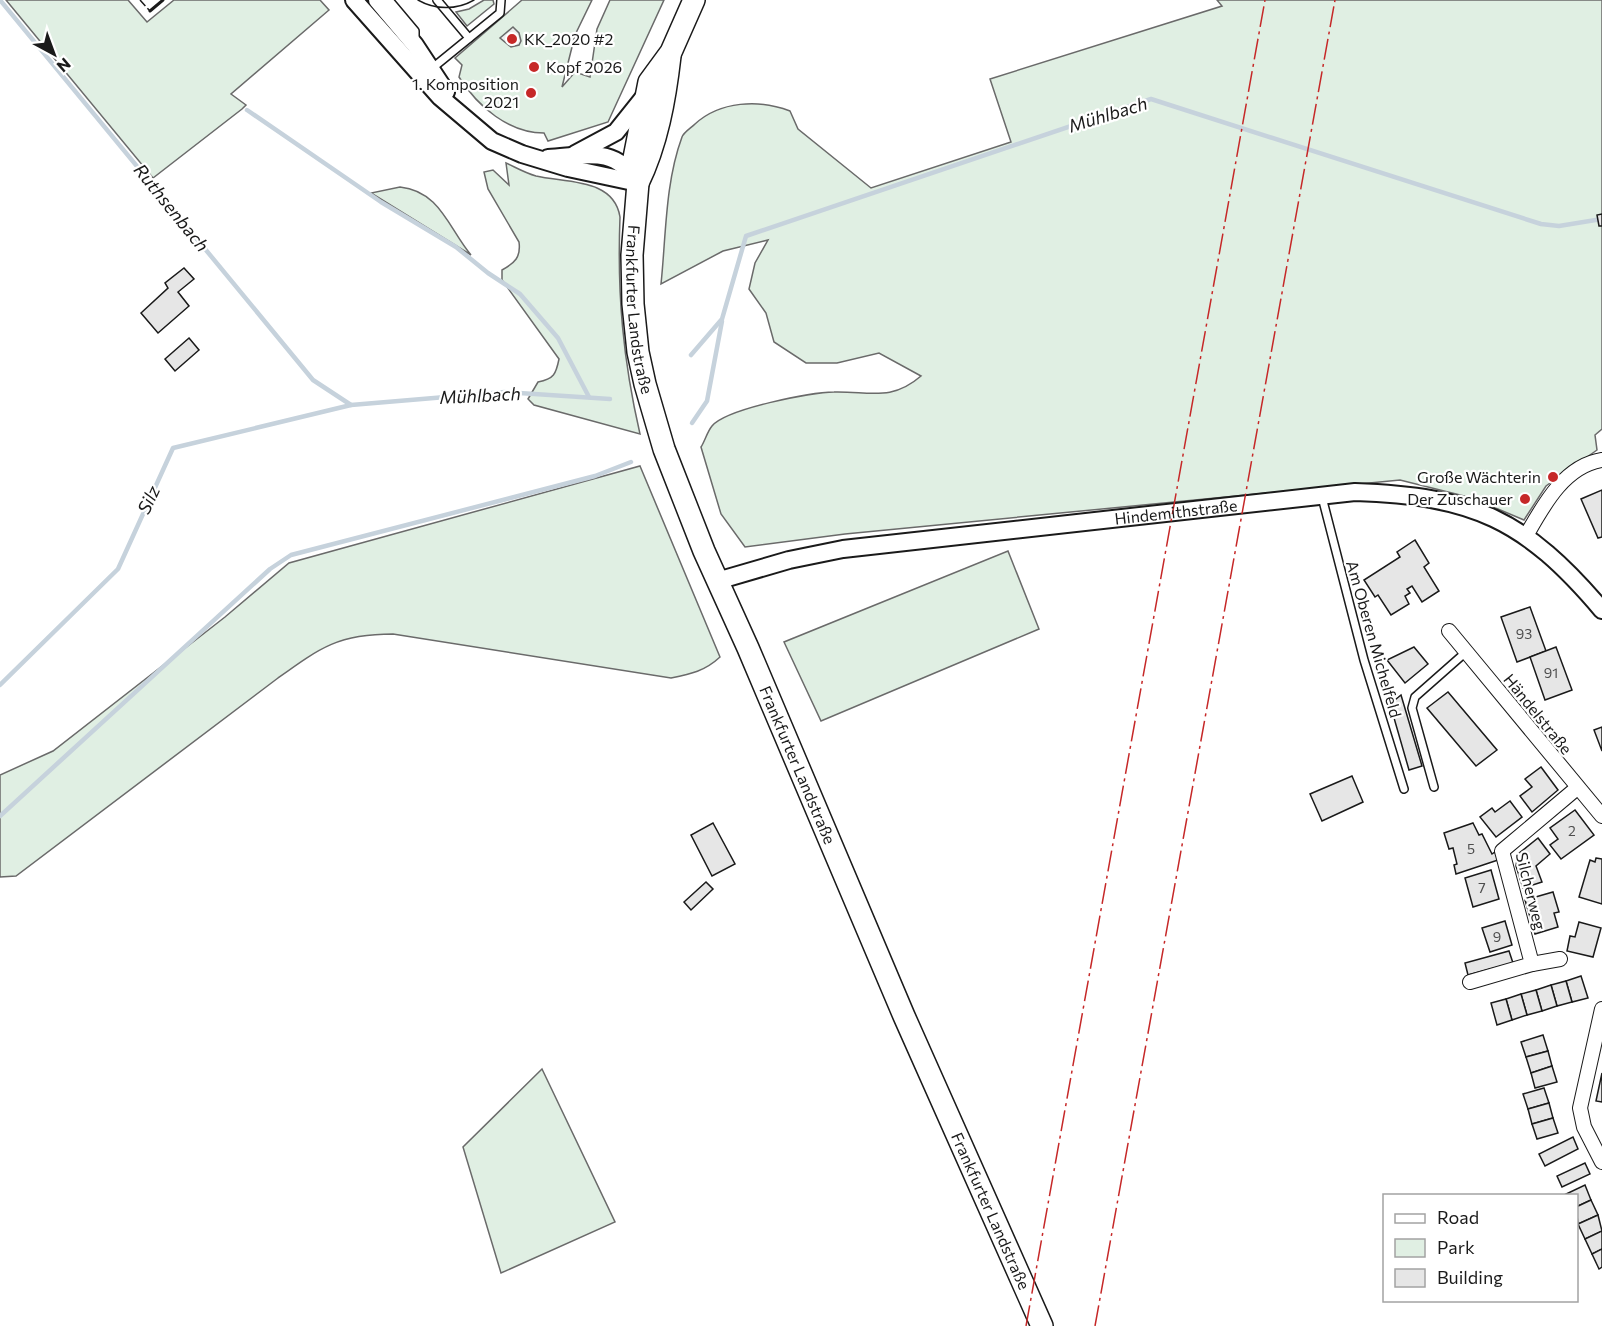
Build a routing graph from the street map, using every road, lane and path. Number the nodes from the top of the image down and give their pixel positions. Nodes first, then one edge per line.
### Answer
1 (354, 0) edge
2 (377, 0) edge
3 (389, 0) edge
4 (437, 0) edge
5 (501, 0) edge
6 (694, 0) edge
7 (469, 38) junction
8 (415, 45) junction
9 (671, 52) junction
10 (426, 72) junction
11 (644, 98) junction
12 (572, 156) junction
13 (538, 158) junction
14 (638, 183) junction
15 (1602, 460) edge
16 (1321, 494) junction
17 (1526, 536) junction
18 (717, 581) junction
19 (1602, 610) edge
20 (1449, 631) dead end
21 (1466, 652) junction
22 (1434, 787) dead end
23 (1577, 788) junction
24 (1404, 789) dead end
25 (1602, 816) edge
26 (1560, 959) dead end
27 (1532, 963) junction
28 (1470, 982) dead end
29 (1602, 1009) edge
30 (1602, 1162) edge
31 (1042, 1326) edge

1 - 10 street
2 - 8 street
3 - 8 lane
4 - 7 lane
5 - 7 lane
6 - 9 main road
7 - 10 lane
8 - 10 street
9 - 11 main road
9 - 14 main road
10 - 13 street
11 - 12 street
11 - 14 main road
12 - 13 street
12 - 14 street
13 - 14 street
14 - 18 main road, Frankfurter Landstraße
15 - 17 street
16 - 17 street, Hindemithstraße
16 - 18 street, Hindemithstraße
16 - 24 lane, Am Oberen Michelfeld
17 - 19 street, Hindemithstraße
18 - 31 main road, Frankfurter Landstraße
20 - 21 street, Händelstraße
21 - 22 lane
21 - 23 street, Händelstraße
23 - 25 street, Händelstraße
23 - 27 street, Silcherweg
26 - 27 street
27 - 28 street
29 - 30 street

